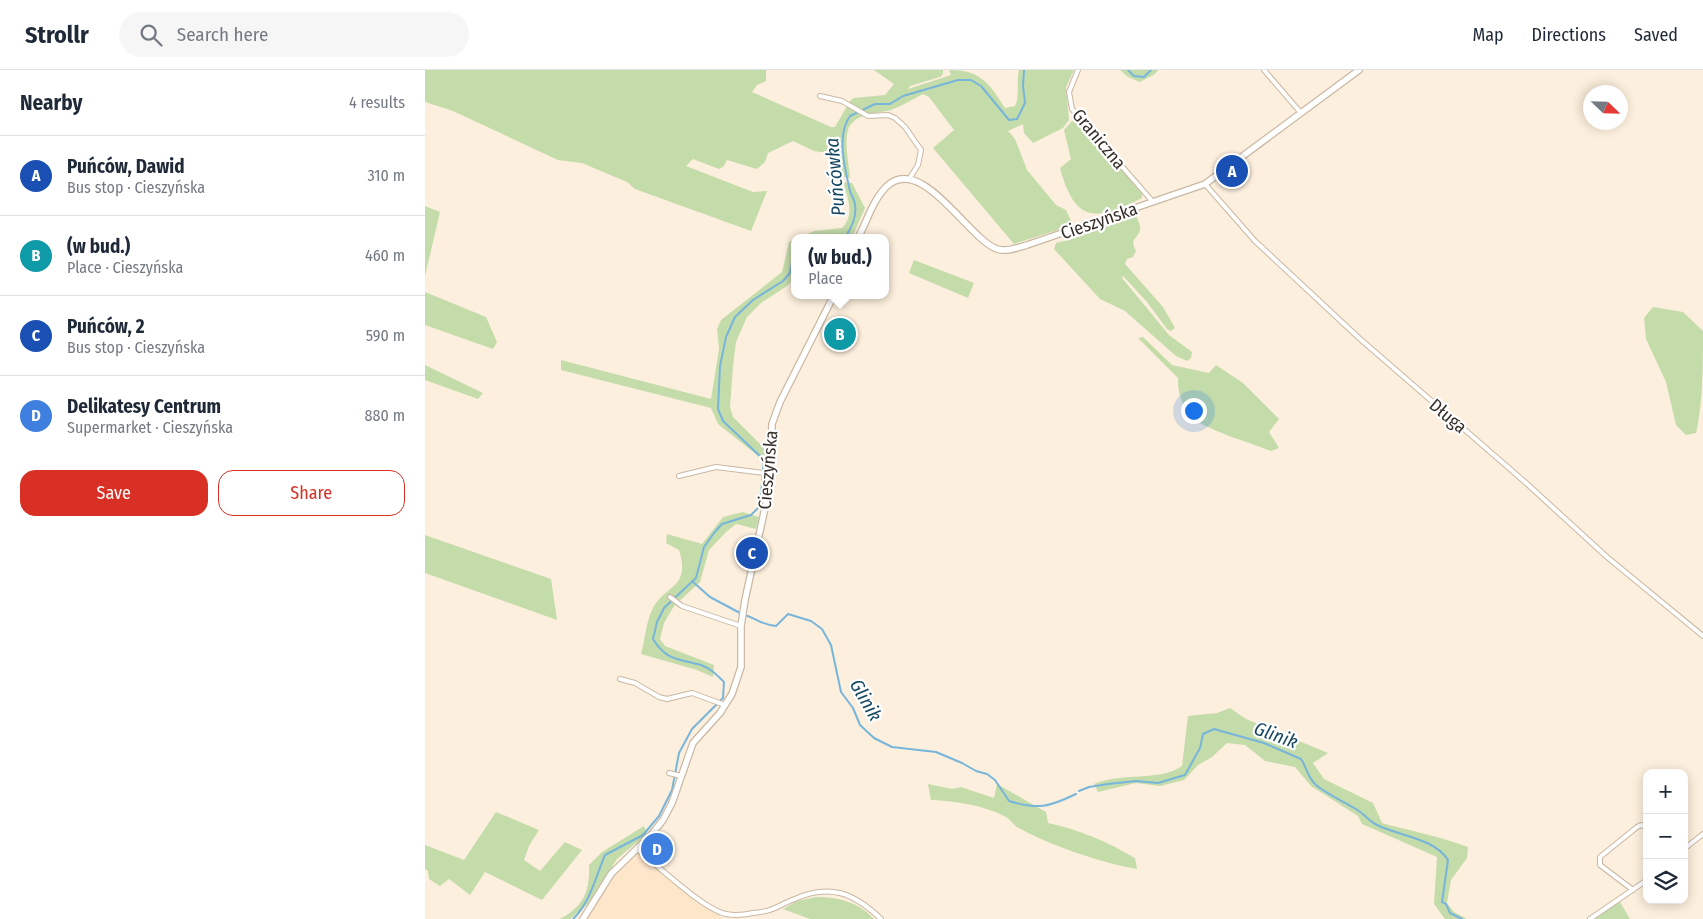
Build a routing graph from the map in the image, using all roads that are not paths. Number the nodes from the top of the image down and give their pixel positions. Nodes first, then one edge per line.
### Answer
1 (1078, 70) edge
2 (1263, 70) edge
3 (1359, 70) edge
4 (820, 96) dead end
5 (1301, 113) junction
6 (909, 179) junction
7 (1205, 184) junction
8 (1153, 202) junction
9 (861, 234) edge
10 (831, 299) edge
11 (770, 474) junction
12 (679, 476) dead end
13 (669, 597) dead end
14 (741, 626) junction
15 (1703, 636) edge
16 (620, 679) dead end
17 (725, 705) junction
18 (669, 773) dead end
19 (679, 775) junction
20 (1643, 826) edge
21 (1703, 834) edge
22 (1688, 846) edge
23 (637, 849) junction
24 (1643, 883) edge
25 (1633, 890) junction
26 (583, 919) edge
27 (881, 919) edge
28 (1590, 919) edge

1 - 8 street, Graniczna
2 - 5 street
3 - 5 street, Cieszyńska
4 - 6 street
5 - 7 street, Cieszyńska
6 - 8 street, Cieszyńska
6 - 9 street
7 - 8 street, Cieszyńska
7 - 15 street, Długa
10 - 11 street, Cieszyńska
11 - 12 street
11 - 14 street, Cieszyńska
13 - 14 street
14 - 17 street, Cieszyńska
16 - 17 street
17 - 19 street, Cieszyńska
18 - 19 street
19 - 23 street, Cieszyńska
20 - 25 street
21 - 22 street
23 - 26 street, Cieszyńska
23 - 27 street
24 - 25 street
25 - 28 street

